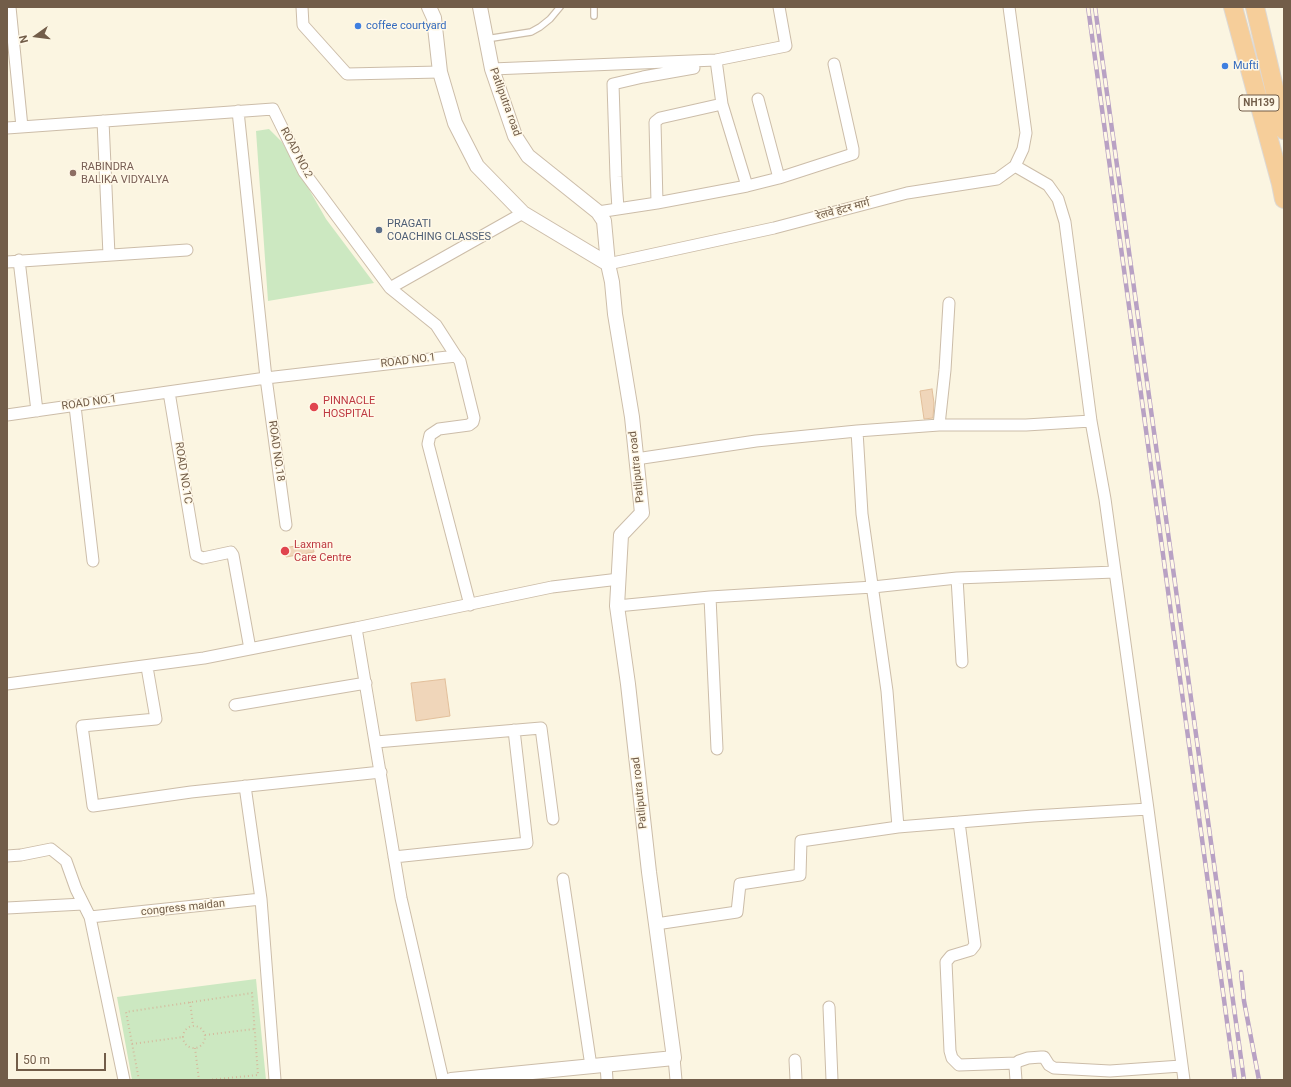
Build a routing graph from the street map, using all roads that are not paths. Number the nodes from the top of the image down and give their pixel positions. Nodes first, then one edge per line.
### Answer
1 (10, 7) edge
2 (302, 7) edge
3 (429, 7) edge
4 (560, 7) edge
5 (594, 7) edge
6 (779, 7) edge
7 (1009, 7) edge
8 (1233, 7) edge
9 (1255, 7) edge
10 (482, 9) edge
11 (594, 16) dead end
12 (486, 39) junction
13 (716, 60) junction
14 (834, 64) dead end
15 (694, 68) dead end
16 (492, 69) junction
17 (440, 72) junction
18 (758, 99) dead end
19 (722, 104) junction
20 (238, 111) junction
21 (103, 121) junction
22 (22, 127) junction
23 (7, 128) edge
24 (1284, 130) edge
25 (1015, 166) junction
26 (779, 178) junction
27 (747, 186) junction
28 (1284, 199) edge
29 (657, 203) junction
30 (618, 209) junction
31 (598, 212) junction
32 (522, 213) junction
33 (187, 250) dead end
34 (109, 255) junction
35 (19, 260) junction
36 (7, 262) edge
37 (608, 264) junction
38 (390, 288) junction
39 (949, 303) dead end
40 (456, 356) junction
41 (266, 378) junction
42 (169, 392) junction
43 (75, 406) junction
44 (37, 411) junction
45 (7, 415) edge
46 (1091, 421) junction
47 (939, 425) junction
48 (857, 431) junction
49 (636, 459) junction
50 (286, 525) dead end
51 (93, 561) dead end
52 (1115, 572) junction
53 (957, 578) junction
54 (619, 579) junction
55 (873, 587) junction
56 (710, 596) junction
57 (470, 604) junction
58 (617, 606) junction
59 (356, 628) junction
60 (250, 649) junction
61 (962, 662) dead end
62 (146, 667) junction
63 (366, 683) junction
64 (7, 684) edge
65 (235, 705) dead end
66 (514, 730) junction
67 (376, 742) junction
68 (717, 749) dead end
69 (381, 772) junction
70 (245, 786) junction
71 (1148, 809) junction
72 (553, 819) dead end
73 (959, 822) junction
74 (898, 827) junction
75 (7, 856) edge
76 (394, 857) junction
77 (563, 879) dead end
78 (261, 900) junction
79 (83, 904) junction
80 (7, 908) edge
81 (90, 917) junction
82 (656, 924) junction
83 (829, 1007) dead end
84 (674, 1058) junction
85 (795, 1060) dead end
86 (1016, 1063) junction
87 (606, 1065) junction
88 (591, 1066) junction
89 (1181, 1066) junction
90 (538, 1076) edge
91 (124, 1080) edge
92 (275, 1080) edge
93 (443, 1080) edge
94 (459, 1080) edge
95 (607, 1080) edge
96 (676, 1080) edge
97 (796, 1080) edge
98 (832, 1080) edge
99 (1016, 1080) edge
100 (1184, 1080) edge

1 - 22 street
2 - 17 street
3 - 17 street
4 - 12 lane
5 - 11 lane
6 - 13 street
7 - 25 street, रेलवे हंटर मार्ग
8 - 28 highway, NH139
9 - 24 highway, NH139
10 - 12 street, Patliputra road
12 - 16 street, Patliputra road
13 - 16 street
13 - 19 street
14 - 26 street
15 - 30 street
16 - 31 street, Patliputra road
17 - 32 street
18 - 26 street
19 - 27 street
19 - 29 street
20 - 21 street, ROAD NO.2
20 - 38 street, ROAD NO.2
20 - 41 street
21 - 22 street, ROAD NO.2
21 - 34 street
22 - 23 street, ROAD NO.2
25 - 37 street, रेलवे हंटर मार्ग
25 - 46 street
26 - 27 street
27 - 29 street
29 - 30 street
30 - 31 street
31 - 37 street, Patliputra road
32 - 37 street
32 - 38 street
33 - 34 street
34 - 35 street
35 - 36 street
35 - 44 street
37 - 49 street, Patliputra road
38 - 40 street, ROAD NO.1
39 - 47 street
40 - 41 street, ROAD NO.1
40 - 57 street
41 - 42 street, ROAD NO.1
41 - 50 street, ROAD NO.18
42 - 43 street, ROAD NO.1
42 - 60 street, ROAD NO.1C
43 - 44 street, ROAD NO.1
43 - 51 street
44 - 45 street, ROAD NO.1
46 - 47 street
46 - 52 street
47 - 48 street
48 - 49 street
48 - 55 street
49 - 54 street, Patliputra road
52 - 53 street
52 - 71 street
53 - 55 street
53 - 61 street
54 - 57 street
54 - 58 street, Patliputra road
55 - 56 street
55 - 74 street
56 - 58 street
56 - 68 street
57 - 59 street
58 - 82 street, Patliputra road
59 - 60 street
59 - 63 street
60 - 62 street
62 - 64 street
62 - 70 street
63 - 65 street
63 - 67 street
66 - 67 street
66 - 72 street
66 - 76 street
67 - 69 street
69 - 70 street
69 - 76 street
70 - 78 street
71 - 73 street
71 - 89 street
73 - 74 street
73 - 86 street
74 - 82 street
75 - 79 street
76 - 93 street
77 - 88 street
78 - 81 street, congress maidan
78 - 92 street
79 - 80 street
79 - 81 street
81 - 91 street
82 - 84 street, Patliputra road
83 - 98 street
84 - 87 street
84 - 96 street
85 - 97 street
86 - 89 street
86 - 99 street
87 - 88 street
87 - 95 street
88 - 90 street
89 - 100 street
90 - 94 street

